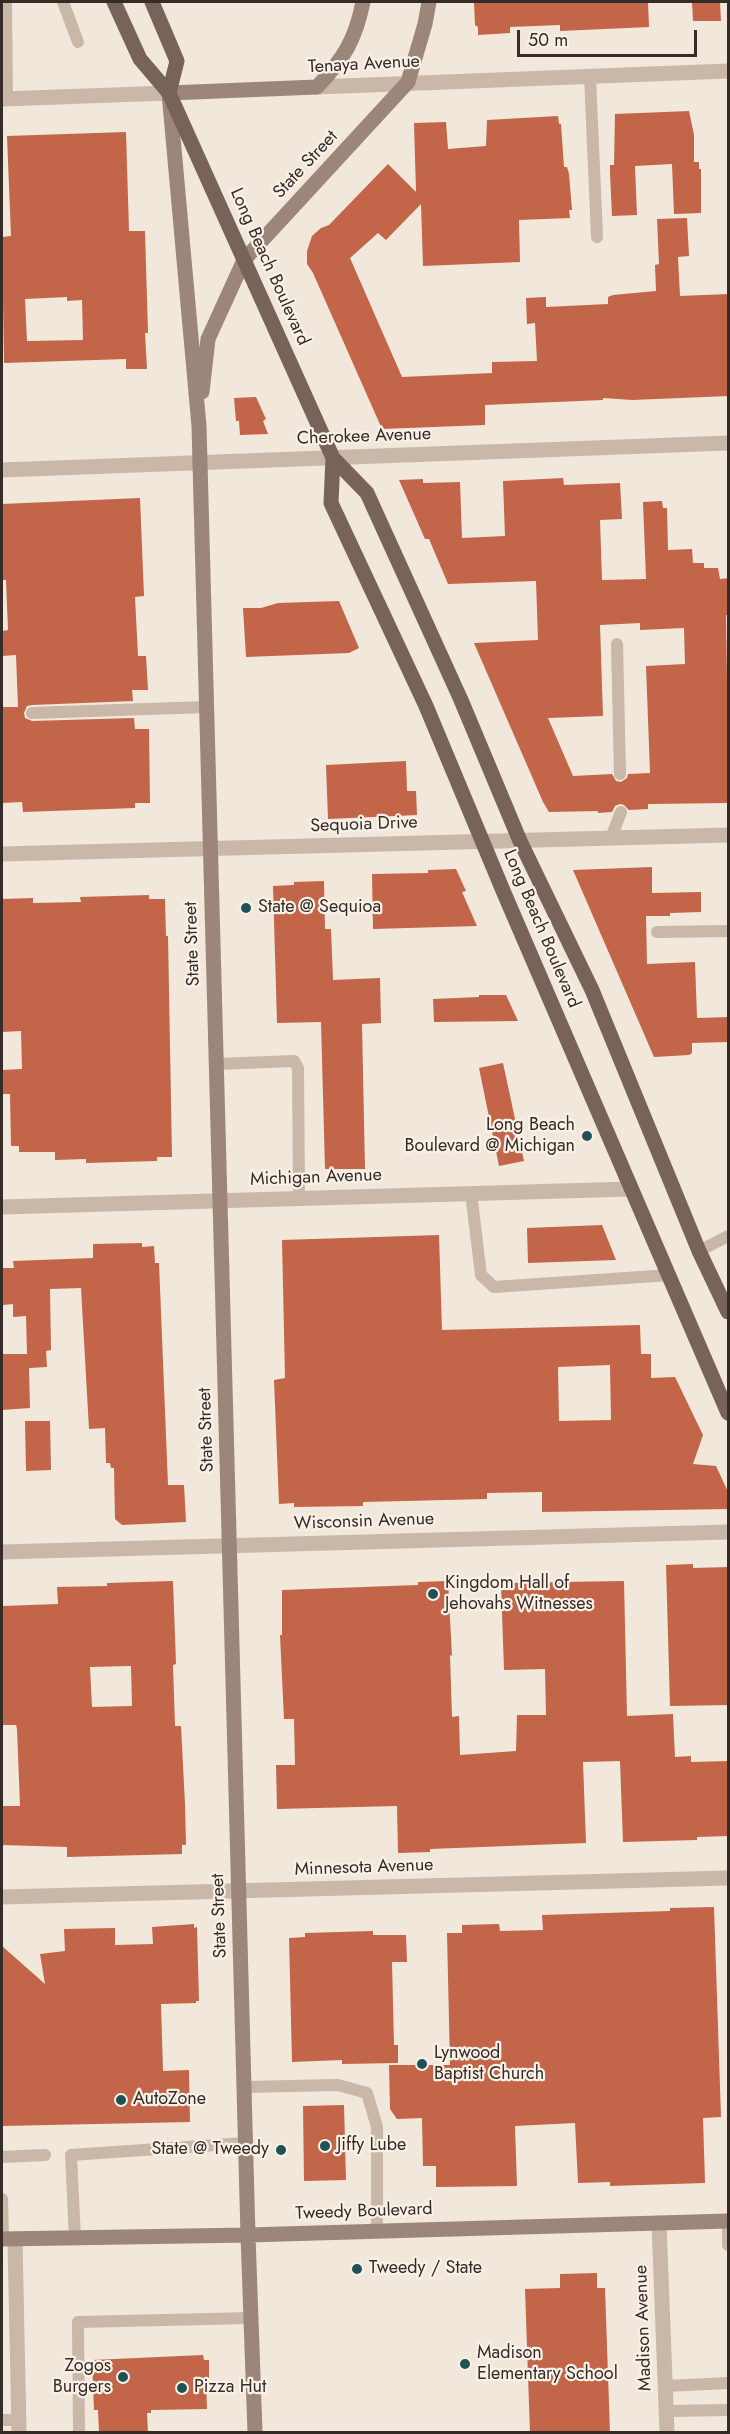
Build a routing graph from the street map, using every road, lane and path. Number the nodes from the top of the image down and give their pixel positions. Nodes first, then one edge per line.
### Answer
1 (6, 2) edge
2 (63, 2) edge
3 (114, 2) edge
4 (152, 2) edge
5 (363, 2) edge
6 (429, 2) edge
7 (78, 42) dead end
8 (729, 71) edge
9 (590, 76) junction
10 (408, 82) junction
11 (317, 87) junction
12 (169, 93) junction
13 (4, 99) edge
14 (597, 237) dead end
15 (244, 260) junction
16 (199, 426) junction
17 (729, 443) edge
18 (333, 458) junction
19 (200, 463) junction
20 (2, 470) edge
21 (617, 644) dead end
22 (206, 707) junction
23 (32, 713) dead end
24 (620, 774) dead end
25 (621, 812) dead end
26 (729, 835) edge
27 (611, 838) junction
28 (520, 841) junction
29 (483, 842) junction
30 (210, 849) junction
31 (2, 854) edge
32 (729, 931) edge
33 (657, 932) dead end
34 (216, 1064) junction
35 (631, 1189) junction
36 (471, 1194) junction
37 (299, 1198) junction
38 (220, 1200) junction
39 (2, 1206) edge
40 (729, 1236) edge
41 (699, 1251) junction
42 (670, 1275) junction
43 (729, 1312) edge
44 (729, 1413) edge
45 (729, 1532) edge
46 (229, 1546) junction
47 (2, 1552) edge
48 (729, 1878) edge
49 (238, 1891) junction
50 (2, 1898) edge
51 (244, 2087) junction
52 (245, 2144) junction
53 (45, 2155) dead end
54 (2, 2157) edge
55 (2, 2199) edge
56 (728, 2221) edge
57 (659, 2223) junction
58 (377, 2230) junction
59 (248, 2235) junction
60 (75, 2239) junction
61 (6, 2240) edge
62 (729, 2245) edge
63 (251, 2318) junction
64 (729, 2383) edge
65 (665, 2386) junction
66 (729, 2409) edge
67 (666, 2411) junction
68 (2, 2420) edge
69 (19, 2426) edge
70 (79, 2433) edge
71 (255, 2433) edge
72 (667, 2433) edge

1 - 13 lane
2 - 7 lane
3 - 12 main road, Long Beach Boulevard
4 - 12 main road
5 - 11 main road
6 - 10 main road, State Street
8 - 9 street, Tenaya Avenue
9 - 10 street, Tenaya Avenue
9 - 14 lane
10 - 11 street, Tenaya Avenue
10 - 15 main road, State Street
11 - 12 main road, Tenaya Avenue
12 - 13 street, Tenaya Avenue
12 - 15 main road, Long Beach Boulevard
12 - 16 main road, State Street
15 - 16 main road, State Street
15 - 18 main road, Long Beach Boulevard
16 - 19 main road, State Street
17 - 18 street, Cherokee Avenue
18 - 19 street, Cherokee Avenue
18 - 28 main road, Long Beach Boulevard
18 - 29 main road, Long Beach Boulevard
19 - 20 street, Cherokee Avenue
19 - 22 main road, State Street
21 - 24 lane
22 - 23 lane
22 - 30 main road, State Street
25 - 27 lane
26 - 27 street, Sequoia Drive
27 - 28 street, Sequoia Drive
28 - 29 street, Sequoia Drive
28 - 41 main road, Long Beach Boulevard
29 - 30 street, Sequoia Drive
29 - 35 main road, Long Beach Boulevard
30 - 31 street, Sequoia Drive
30 - 34 main road, State Street
32 - 33 lane
34 - 37 lane
34 - 38 main road, State Street
35 - 36 street, Michigan Avenue
35 - 42 main road, Long Beach Boulevard
36 - 37 street, Michigan Avenue
36 - 42 lane
37 - 38 street, Michigan Avenue
38 - 39 street, Michigan Avenue
38 - 46 main road, State Street
40 - 41 lane
41 - 43 main road, Long Beach Boulevard
42 - 44 main road, Long Beach Boulevard
45 - 46 street, Wisconsin Avenue
46 - 47 street, Wisconsin Avenue
46 - 49 main road, State Street
48 - 49 street, Minnesota Avenue
49 - 50 street, Minnesota Avenue
49 - 51 main road, State Street
51 - 52 main road, State Street
51 - 58 lane
52 - 59 main road, State Street
52 - 60 lane
53 - 54 lane
55 - 61 lane
56 - 57 main road, Tweedy Boulevard
56 - 62 lane
57 - 58 main road, Tweedy Boulevard
57 - 65 street, Madison Avenue
58 - 59 main road, Tweedy Boulevard
59 - 60 main road, Tweedy Boulevard
59 - 63 main road, State Street
60 - 61 main road, Tweedy Boulevard
61 - 69 street
63 - 70 lane
63 - 71 main road, State Street
64 - 65 lane
65 - 67 street, Madison Avenue
66 - 67 lane
67 - 72 street, Madison Avenue
68 - 69 lane

